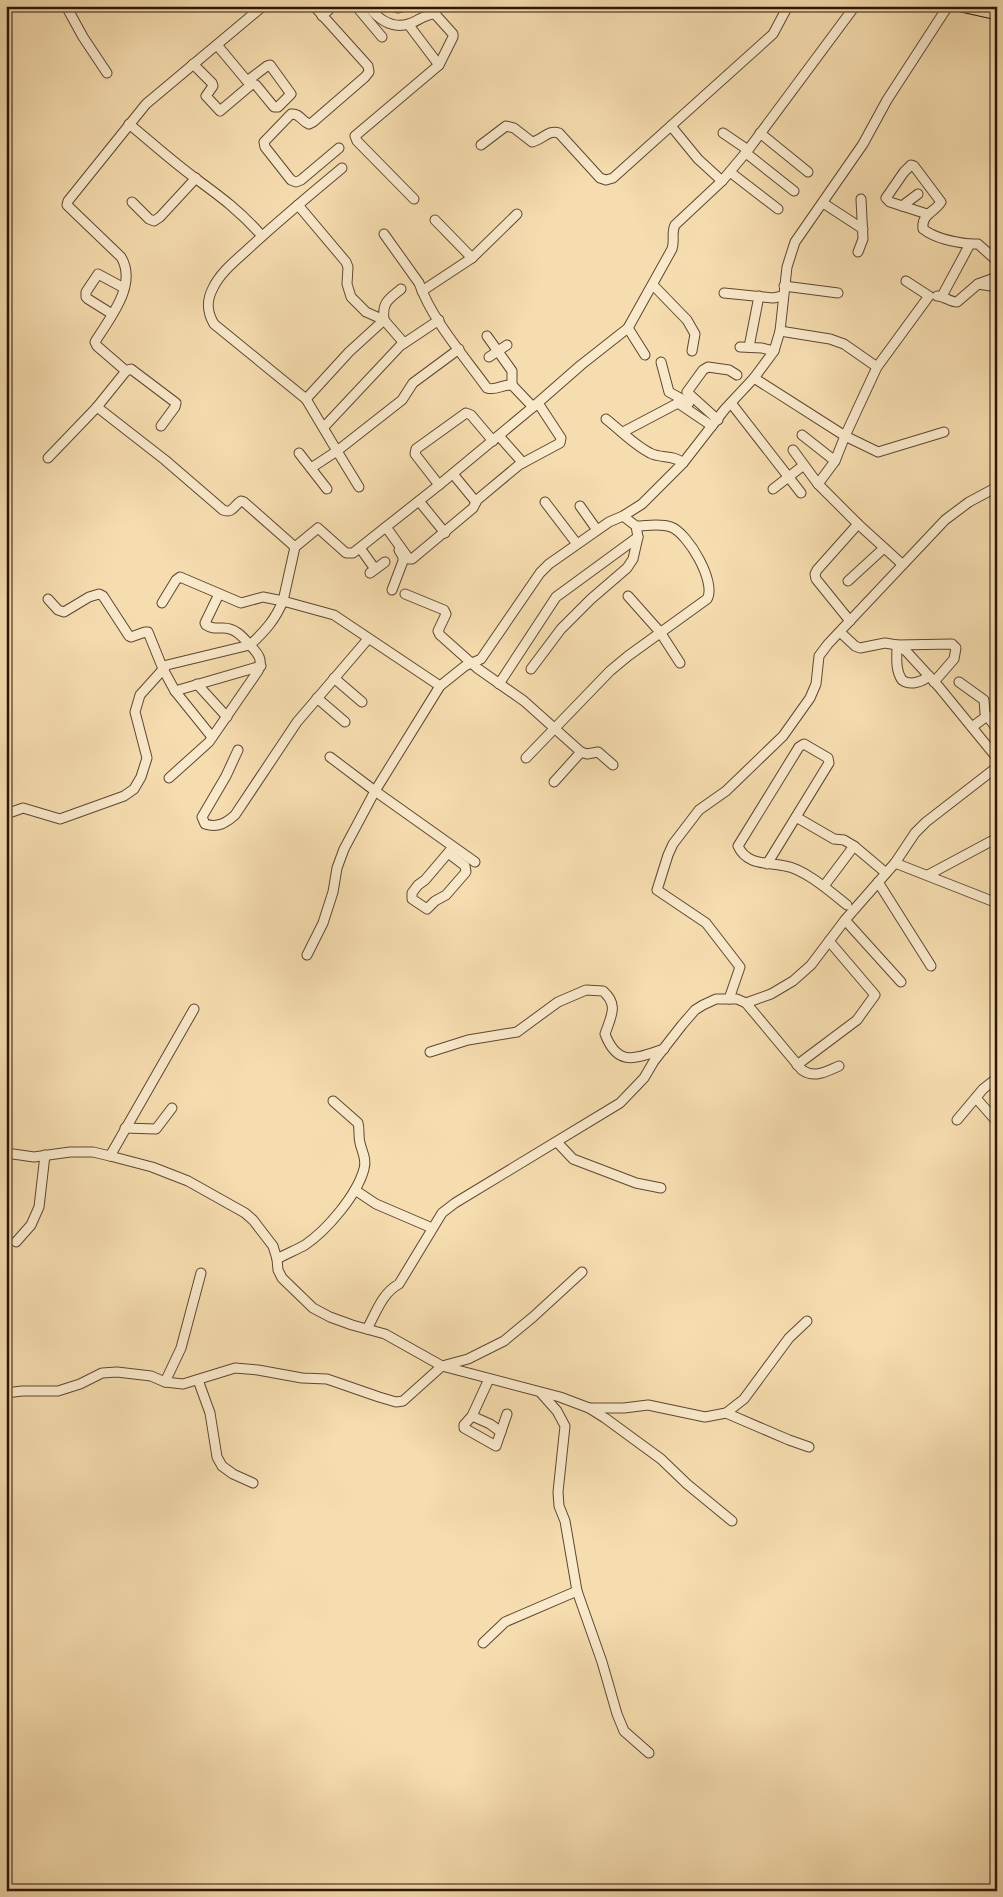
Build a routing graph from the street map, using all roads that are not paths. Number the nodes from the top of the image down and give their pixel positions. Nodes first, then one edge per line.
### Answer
1 (66, 6) edge
2 (262, 6) edge
3 (314, 6) edge
4 (333, 6) edge
5 (356, 6) edge
6 (368, 6) edge
7 (391, 6) edge
8 (406, 6) edge
9 (788, 6) edge
10 (855, 6) edge
11 (948, 6) edge
12 (961, 6) edge
13 (997, 14) edge
14 (322, 16) junction
15 (408, 24) junction
16 (382, 37) dead end
17 (217, 45) junction
18 (193, 64) junction
19 (439, 65) junction
20 (107, 73) dead end
21 (249, 82) junction
22 (129, 124) junction
23 (671, 126) junction
24 (723, 133) dead end
25 (760, 133) junction
26 (481, 145) dead end
27 (339, 148) dead end
28 (747, 151) junction
29 (342, 168) dead end
30 (730, 172) junction
31 (808, 172) dead end
32 (196, 178) junction
33 (722, 181) junction
34 (794, 191) dead end
35 (918, 194) dead end
36 (414, 199) dead end
37 (860, 199) dead end
38 (132, 202) dead end
39 (823, 203) junction
40 (298, 205) junction
41 (902, 206) junction
42 (778, 209) dead end
43 (518, 214) dead end
44 (927, 214) junction
45 (435, 220) dead end
46 (863, 229) junction
47 (384, 234) dead end
48 (262, 236) junction
49 (970, 244) junction
50 (858, 252) dead end
51 (472, 258) junction
52 (997, 261) edge
53 (997, 278) edge
54 (906, 281) dead end
55 (978, 284) junction
56 (653, 285) junction
57 (784, 286) junction
58 (997, 287) edge
59 (124, 288) junction
60 (401, 289) dead end
61 (422, 291) junction
62 (838, 292) dead end
63 (724, 293) dead end
64 (759, 296) junction
65 (784, 296) junction
66 (929, 296) junction
67 (942, 296) junction
68 (112, 314) junction
69 (384, 320) junction
70 (439, 320) junction
71 (628, 328) junction
72 (780, 331) junction
73 (487, 336) dead end
74 (404, 343) junction
75 (507, 345) dead end
76 (740, 347) dead end
77 (750, 347) junction
78 (459, 349) junction
79 (498, 351) junction
80 (692, 351) dead end
81 (774, 352) junction
82 (645, 355) dead end
83 (489, 357) dead end
84 (661, 362) dead end
85 (877, 367) junction
86 (126, 371) junction
87 (737, 375) dead end
88 (754, 378) junction
89 (512, 385) junction
90 (306, 399) junction
91 (731, 403) junction
92 (536, 405) junction
93 (97, 407) junction
94 (606, 419) dead end
95 (715, 423) junction
96 (161, 426) dead end
97 (324, 427) junction
98 (623, 432) junction
99 (944, 432) dead end
100 (802, 435) dead end
101 (845, 436) junction
102 (496, 438) junction
103 (337, 450) junction
104 (793, 450) dead end
105 (299, 453) dead end
106 (48, 458) dead end
107 (835, 461) junction
108 (523, 463) junction
109 (683, 463) junction
110 (311, 468) junction
111 (800, 468) dead end
112 (452, 474) junction
113 (788, 477) junction
114 (818, 484) junction
115 (439, 485) junction
116 (359, 487) dead end
117 (997, 487) edge
118 (327, 489) dead end
119 (773, 489) dead end
120 (801, 493) dead end
121 (419, 502) junction
122 (476, 502) junction
123 (545, 502) dead end
124 (580, 506) dead end
125 (623, 516) junction
126 (858, 524) junction
127 (636, 526) junction
128 (384, 529) junction
129 (597, 530) junction
130 (445, 533) junction
131 (638, 537) junction
132 (577, 544) junction
133 (295, 547) junction
134 (883, 547) junction
135 (360, 548) junction
136 (385, 562) dead end
137 (902, 564) junction
138 (848, 581) dead end
139 (392, 590) dead end
140 (220, 594) junction
141 (405, 594) dead end
142 (628, 596) dead end
143 (48, 599) dead end
144 (283, 601) junction
145 (162, 602) dead end
146 (850, 621) junction
147 (660, 632) junction
148 (840, 632) junction
149 (368, 639) junction
150 (250, 645) junction
151 (897, 645) junction
152 (472, 663) junction
153 (680, 663) dead end
154 (261, 666) junction
155 (163, 669) junction
156 (531, 669) dead end
157 (334, 678) junction
158 (932, 679) junction
159 (959, 682) dead end
160 (197, 684) junction
161 (499, 684) junction
162 (440, 686) junction
163 (175, 691) junction
164 (317, 698) junction
165 (362, 702) dead end
166 (987, 716) junction
167 (227, 717) junction
168 (345, 722) dead end
169 (972, 727) junction
170 (554, 729) junction
171 (997, 729) edge
172 (212, 737) junction
173 (238, 750) dead end
174 (581, 752) junction
175 (330, 757) dead end
176 (526, 758) dead end
177 (997, 758) edge
178 (613, 765) dead end
179 (997, 767) edge
180 (169, 778) dead end
181 (554, 782) dead end
182 (375, 792) junction
183 (6, 817) edge
184 (796, 817) junction
185 (997, 838) edge
186 (854, 846) junction
187 (450, 850) junction
188 (475, 862) dead end
189 (894, 863) junction
190 (767, 864) junction
191 (886, 873) junction
192 (928, 875) junction
193 (878, 882) junction
194 (824, 886) junction
195 (997, 903) edge
196 (847, 905) dead end
197 (845, 920) junction
198 (829, 941) junction
199 (308, 955) dead end
200 (931, 966) dead end
201 (901, 982) dead end
202 (730, 999) junction
203 (746, 1003) junction
204 (194, 1009) dead end
205 (665, 1049) junction
206 (430, 1052) dead end
207 (797, 1065) junction
208 (839, 1066) dead end
209 (997, 1078) edge
210 (976, 1098) junction
211 (333, 1101) dead end
212 (172, 1108) dead end
213 (957, 1120) dead end
214 (997, 1122) edge
215 (125, 1128) junction
216 (557, 1142) junction
217 (6, 1153) edge
218 (45, 1155) junction
219 (110, 1156) junction
220 (661, 1188) dead end
221 (355, 1190) junction
222 (432, 1228) junction
223 (16, 1242) dead end
224 (277, 1259) junction
225 (582, 1272) dead end
226 (201, 1273) dead end
227 (807, 1320) dead end
228 (367, 1329) junction
229 (442, 1366) junction
230 (489, 1379) junction
231 (198, 1380) junction
232 (165, 1382) junction
233 (6, 1393) edge
234 (541, 1393) junction
235 (588, 1408) junction
236 (726, 1413) junction
237 (507, 1414) dead end
238 (472, 1416) junction
239 (501, 1432) junction
240 (809, 1447) dead end
241 (254, 1483) dead end
242 (732, 1521) dead end
243 (577, 1591) junction
244 (483, 1643) dead end
245 (649, 1753) dead end

1 - 20 street
2 - 17 street
3 - 14 street
4 - 14 street
5 - 16 street
6 - 15 street
7 - 8 street
9 - 23 street
10 - 25 street
11 - 39 street
12 - 13 main road
14 - 27 street
15 - 19 street
15 - 19 street
17 - 18 street
17 - 21 street
18 - 21 street
18 - 22 street
19 - 36 street
21 - 21 street
22 - 32 street
22 - 59 street
23 - 26 street
23 - 33 street
24 - 28 street
25 - 28 street
25 - 31 street
28 - 30 street
28 - 34 street
29 - 40 street
30 - 33 street
30 - 42 street
32 - 38 street
32 - 48 street
33 - 56 street
35 - 41 street
37 - 46 street
39 - 46 street
39 - 57 street
40 - 48 street
40 - 69 street
41 - 44 street
41 - 44 street
43 - 51 street
44 - 49 street
45 - 51 street
46 - 50 street
47 - 61 street
48 - 90 street
49 - 52 street
49 - 67 street
51 - 61 street
53 - 55 street
54 - 66 street
55 - 58 street
55 - 67 street
56 - 71 street
56 - 80 street
57 - 62 street
57 - 65 street
59 - 68 street
59 - 68 street
60 - 69 street
61 - 70 street
63 - 64 street
64 - 65 street
64 - 77 street
65 - 72 street
66 - 67 street
66 - 85 street
68 - 86 street
69 - 74 street
69 - 90 street
70 - 74 street
70 - 78 street
71 - 82 street
71 - 92 street
72 - 81 street
72 - 85 street
73 - 79 street
74 - 97 street
75 - 79 street
76 - 77 street
77 - 81 street
78 - 89 street
78 - 103 street
79 - 83 street
79 - 89 street
81 - 88 street
84 - 95 street
85 - 101 street
86 - 93 street
86 - 96 street
87 - 95 street
88 - 91 street
88 - 101 street
89 - 92 street
90 - 97 street
91 - 95 street
91 - 113 street
92 - 102 street
92 - 108 street
93 - 106 street
93 - 133 street
94 - 98 street
95 - 98 street
95 - 109 street
97 - 103 street
98 - 109 street
99 - 101 street
100 - 107 street
101 - 107 street
102 - 108 street
102 - 112 street
102 - 115 street
103 - 110 street
103 - 116 street
104 - 114 street
105 - 110 street
107 - 114 street
108 - 122 street
109 - 125 street
110 - 118 street
111 - 113 street
112 - 115 street
112 - 122 street
113 - 119 street
113 - 120 street
114 - 126 street
115 - 121 street
117 - 137 street
121 - 128 street
121 - 130 street
122 - 130 street
123 - 132 street
124 - 129 street
125 - 127 street
125 - 129 street
126 - 134 street
126 - 146 street
127 - 131 street
127 - 147 street
128 - 130 street
128 - 135 street
128 - 139 street
129 - 132 street
131 - 156 street
131 - 161 street
132 - 152 street
133 - 135 street
133 - 144 street
134 - 137 street
134 - 138 street
135 - 136 street
137 - 146 street
140 - 144 street
140 - 145 street
140 - 150 street
141 - 152 street
142 - 147 street
143 - 155 street
144 - 149 street
144 - 150 street
146 - 148 street
147 - 153 street
147 - 170 street
148 - 151 street
148 - 202 street
149 - 157 street
149 - 162 street
150 - 154 street
150 - 155 street
151 - 158 street
151 - 158 street
151 - 158 street
152 - 161 street
152 - 162 street
154 - 160 street
154 - 167 street
155 - 163 street
155 - 183 street
157 - 164 street
157 - 165 street
158 - 169 street
159 - 166 street
160 - 163 street
160 - 167 street
161 - 170 street
162 - 182 street
163 - 172 street
164 - 168 street
164 - 173 street
166 - 169 street
166 - 171 street
167 - 172 street
169 - 177 street
170 - 174 street
170 - 176 street
172 - 180 street
174 - 178 street
174 - 181 street
175 - 182 street
179 - 189 street
182 - 187 street
182 - 199 street
184 - 186 street
184 - 190 street
184 - 190 street
185 - 192 street
186 - 191 street
186 - 194 street
187 - 187 street
187 - 188 street
189 - 191 street
189 - 192 street
190 - 194 street
191 - 193 street
192 - 195 street
193 - 197 street
193 - 200 street
194 - 196 street
197 - 198 street
197 - 201 street
198 - 203 street
198 - 207 street
202 - 203 street
202 - 205 street
203 - 207 street
204 - 215 street
205 - 206 street
205 - 216 street
207 - 208 street
209 - 210 street
210 - 213 street
210 - 214 street
211 - 221 street
212 - 215 street
215 - 219 street
216 - 220 street
216 - 222 street
217 - 218 street
218 - 219 street
218 - 223 street
219 - 224 street
221 - 222 street
221 - 224 street
222 - 228 street
224 - 228 street
225 - 229 street
226 - 232 street
227 - 236 street
228 - 229 street
229 - 230 street
229 - 231 street
230 - 234 street
230 - 238 street
231 - 232 street
231 - 241 street
232 - 233 street
234 - 235 street
234 - 243 street
235 - 236 street
235 - 242 street
236 - 240 street
237 - 239 street
238 - 239 street
238 - 239 street
243 - 244 street
243 - 245 street

